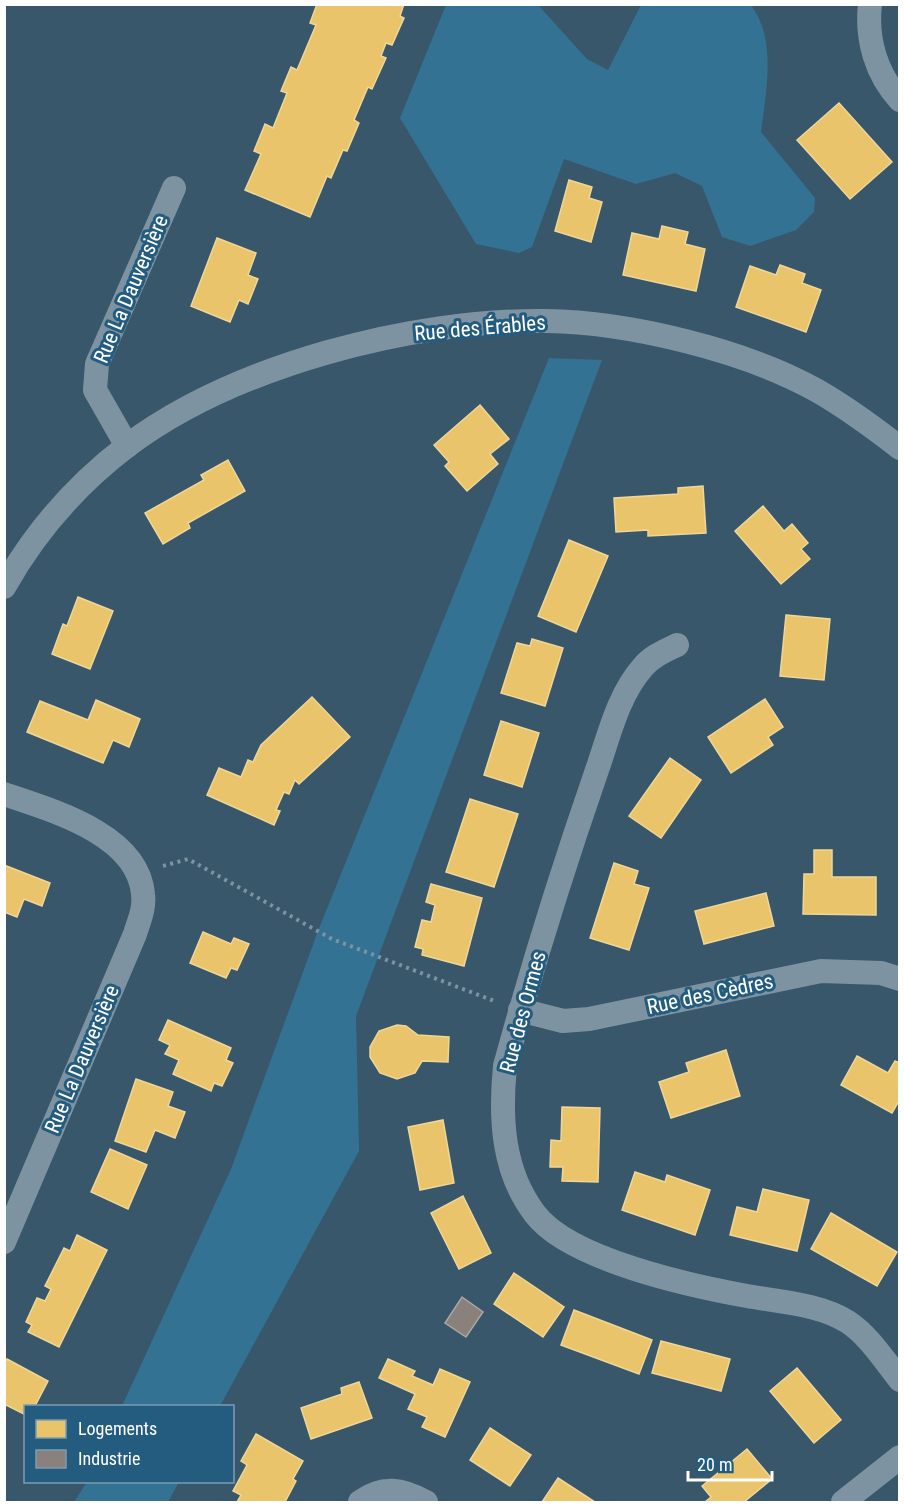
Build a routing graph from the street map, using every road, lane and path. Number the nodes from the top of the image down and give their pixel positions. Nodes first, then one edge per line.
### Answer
1 (870, 4) edge
2 (900, 100) edge
3 (174, 188) dead end
4 (127, 446) junction
5 (900, 448) edge
6 (4, 587) edge
7 (677, 645) dead end
8 (4, 794) edge
9 (188, 859) dead end
10 (900, 979) edge
11 (520, 1010) junction
12 (4, 1242) edge
13 (900, 1380) edge
14 (900, 1457) edge
15 (360, 1503) edge
16 (426, 1503) edge
17 (843, 1503) edge

1 - 2 street
3 - 4 street, Rue La Dauversière
4 - 5 street, Rue des Érables
4 - 6 street
7 - 11 street, Rue des Ormes
8 - 12 street, Rue La Dauversière
9 - 11 path
10 - 11 street, Rue des Cèdres
11 - 13 street, Rue des Ormes
14 - 17 street
15 - 16 street

